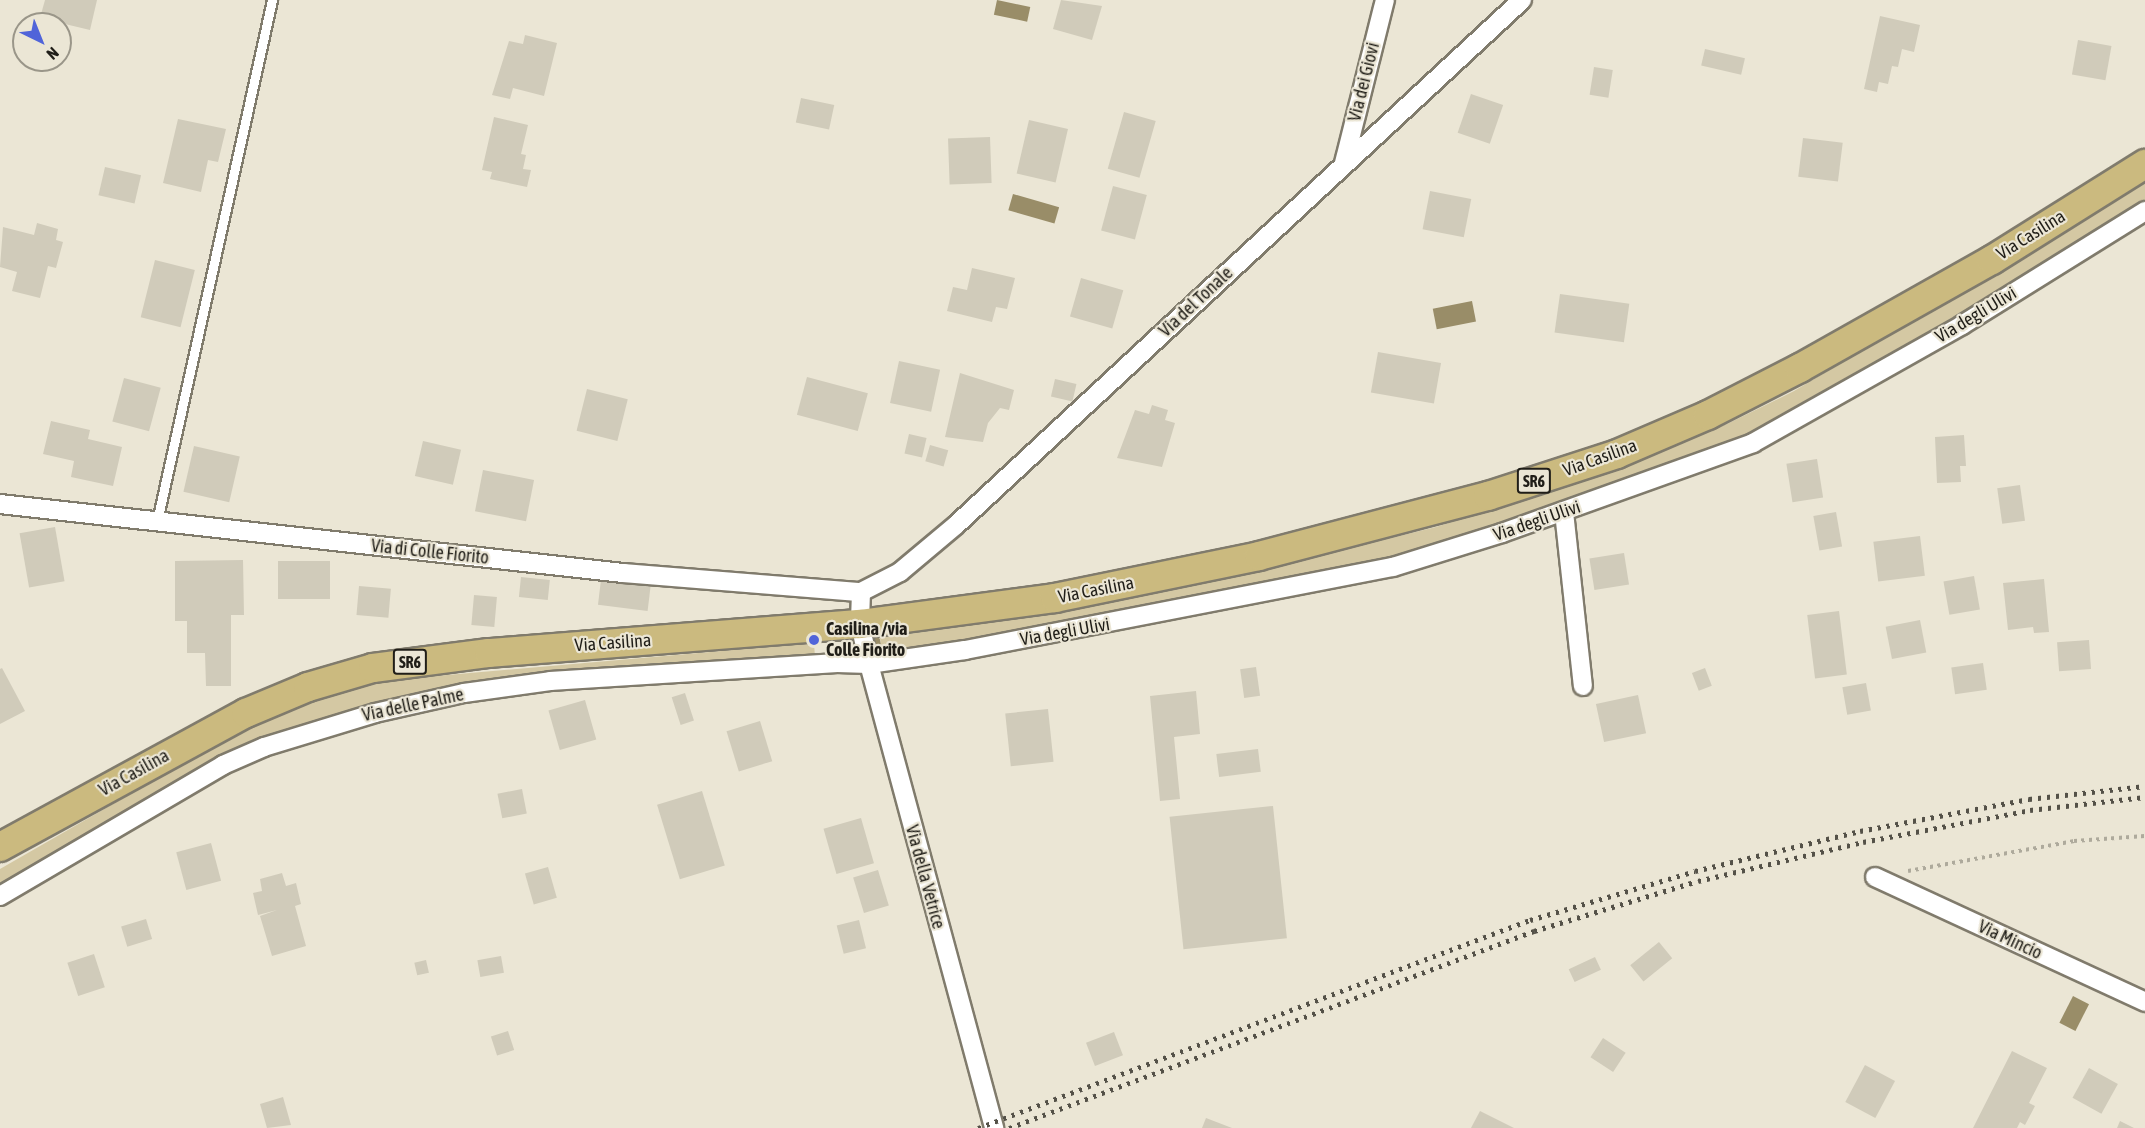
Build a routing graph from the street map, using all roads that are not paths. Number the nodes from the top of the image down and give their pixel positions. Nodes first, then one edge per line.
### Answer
1 (272, 0) edge
2 (1385, 0) edge
3 (1522, 0) edge
4 (1344, 164) junction
5 (2145, 164) edge
6 (2145, 211) edge
7 (0, 504) edge
8 (1564, 512) junction
9 (157, 521) junction
10 (861, 592) junction
11 (860, 624) junction
12 (869, 664) junction
13 (1583, 686) dead end
14 (0, 847) edge
15 (1875, 877) road end
16 (0, 896) edge
17 (2145, 1002) edge
18 (994, 1128) edge

1 - 9 lane
2 - 4 street, Via dei Giovi
3 - 4 street, Via del Tonale
4 - 10 street, Via del Tonale
5 - 11 main road, Via Casilina / SR6
6 - 8 street, Via degli Ulivi
7 - 9 street, Via di Colle Fiorito
8 - 12 street, Via degli Ulivi
8 - 13 street
9 - 10 street, Via di Colle Fiorito
10 - 11 street, Via della Vetrice
11 - 12 street, Via della Vetrice
11 - 14 main road, Via Casilina / SR6
12 - 16 street, Via delle Palme
12 - 18 street, Via della Vetrice
15 - 17 street, Via Mincio

